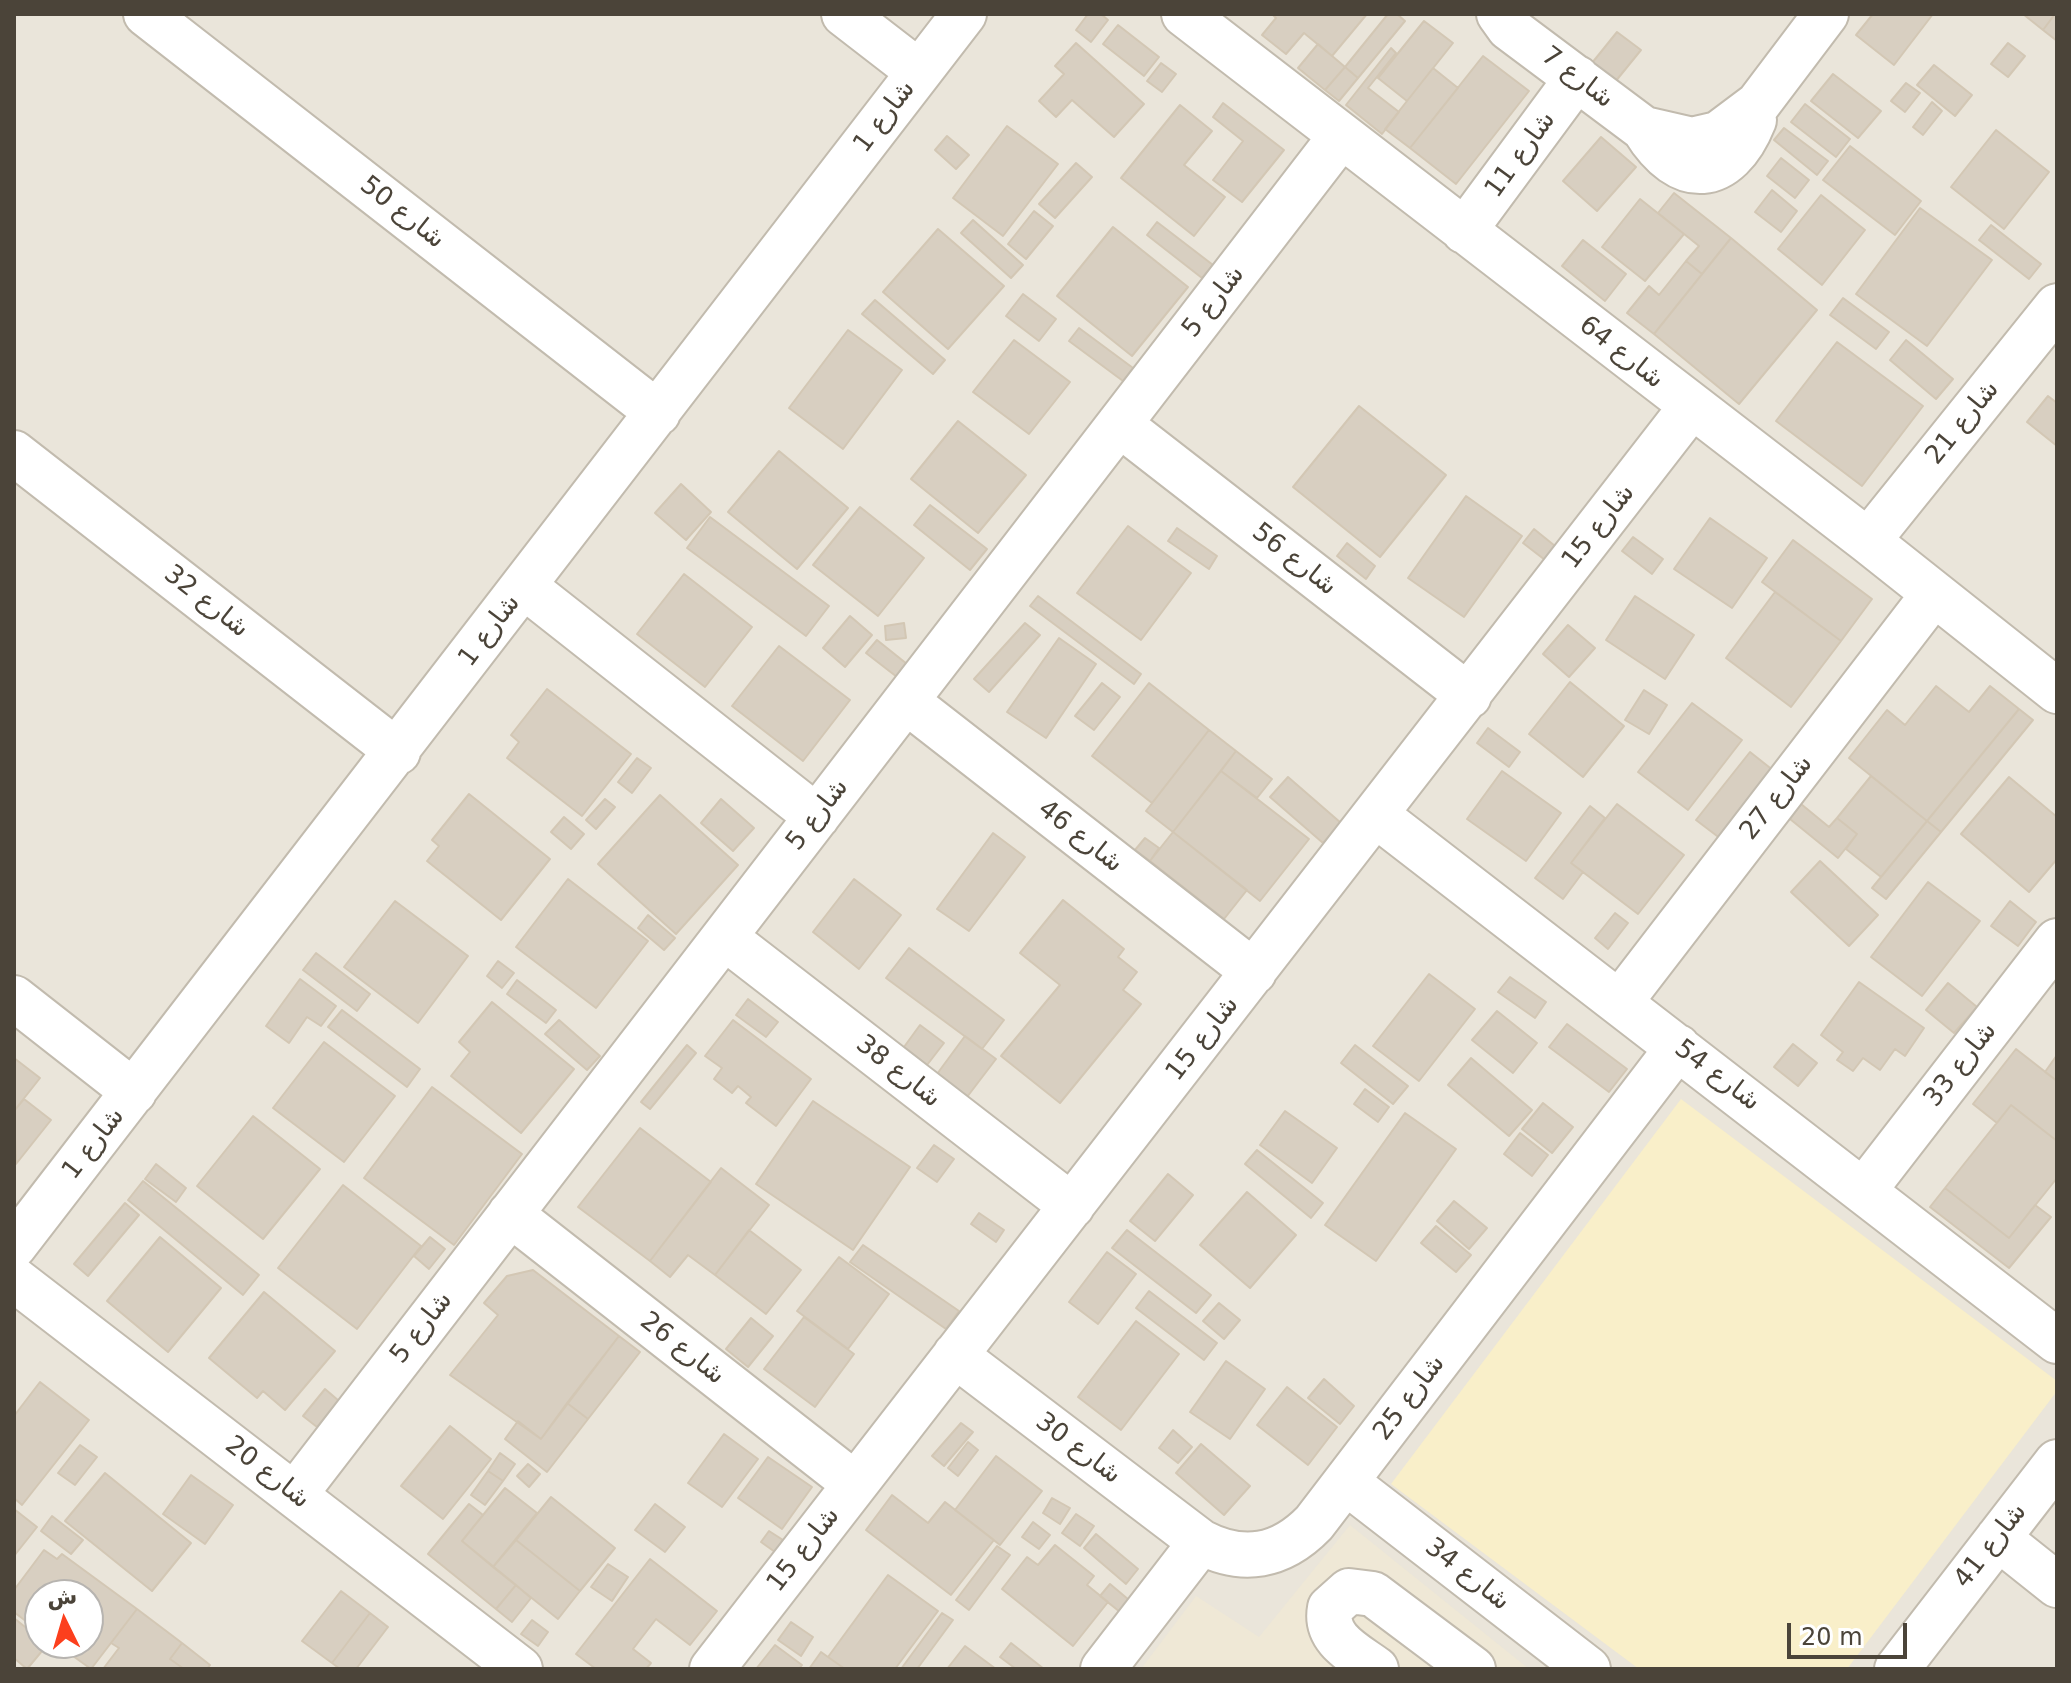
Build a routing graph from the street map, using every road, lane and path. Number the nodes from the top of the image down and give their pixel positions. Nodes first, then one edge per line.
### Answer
1 (146, 14) edge
2 (844, 14) edge
3 (964, 14) edge
4 (1184, 14) edge
5 (1826, 14) edge
6 (1495, 19) edge
7 (919, 72) junction
8 (1577, 78) junction
9 (1341, 136) junction
10 (1464, 231) junction
11 (2057, 306) edge
12 (1691, 407) junction
13 (658, 413) junction
14 (1119, 424) junction
15 (14, 453) edge
16 (1868, 541) junction
17 (525, 587) junction
18 (1933, 595) junction
19 (2057, 691) edge
20 (1469, 696) junction
21 (906, 701) junction
22 (398, 752) junction
23 (1376, 815) junction
24 (817, 817) junction
25 (724, 937) junction
26 (2057, 941) edge
27 (1254, 972) junction
28 (14, 998) edge
29 (1620, 1002) junction
30 (1678, 1047) junction
31 (134, 1092) junction
32 (1865, 1189) junction
33 (1072, 1206) junction
34 (510, 1214) junction
35 (14, 1246) edge
36 (14, 1279) edge
37 (2057, 1341) edge
38 (955, 1355) junction
39 (2057, 1462) edge
40 (1346, 1482) junction
41 (855, 1484) junction
42 (295, 1494) junction
43 (1998, 1538) junction
44 (1201, 1542) junction
45 (2057, 1585) edge
46 (496, 1662) edge
47 (712, 1669) edge
48 (1103, 1669) edge
49 (1376, 1669) edge
50 (1473, 1669) edge
51 (1588, 1669) edge
52 (1897, 1669) edge

1 - 13 street, شارع 50
2 - 7 street
3 - 7 street, شارع 1
4 - 9 street, شارع 64
5 - 8 street, شارع 7
6 - 8 street, شارع 7
7 - 13 street, شارع 1
8 - 10 street, شارع 11
9 - 10 street, شارع 64
9 - 14 street, شارع 5
10 - 12 street, شارع 64
11 - 16 street, شارع 21
12 - 16 street, شارع 64
12 - 20 street, شارع 15
13 - 17 street, شارع 1
14 - 20 street, شارع 56
14 - 21 street, شارع 5
15 - 22 street, شارع 32
16 - 18 street, شارع 64
17 - 22 street, شارع 1
17 - 24 street
18 - 19 street, شارع 64
18 - 29 street, شارع 27
20 - 23 street, شارع 15
21 - 24 street, شارع 5
21 - 27 street, شارع 46
22 - 31 street, شارع 1
23 - 27 street, شارع 15
23 - 29 street, شارع 54
24 - 25 street, شارع 5
25 - 33 street, شارع 38
25 - 34 street, شارع 5
26 - 32 street, شارع 33
27 - 33 street, شارع 15
28 - 31 street
29 - 30 street, شارع 54
30 - 32 street, شارع 54
30 - 40 street, شارع 25
31 - 35 street, شارع 1
32 - 37 street, شارع 54
33 - 38 street, شارع 15
34 - 41 street, شارع 26
34 - 42 street, شارع 5
36 - 42 street, شارع 20
38 - 41 street, شارع 15
38 - 44 street, شارع 30
39 - 43 street, شارع 41
40 - 44 street, شارع 25
40 - 51 street, شارع 34
41 - 47 street, شارع 15
42 - 46 street, شارع 20
43 - 45 street
43 - 52 street, شارع 41
44 - 48 street
49 - 50 street

